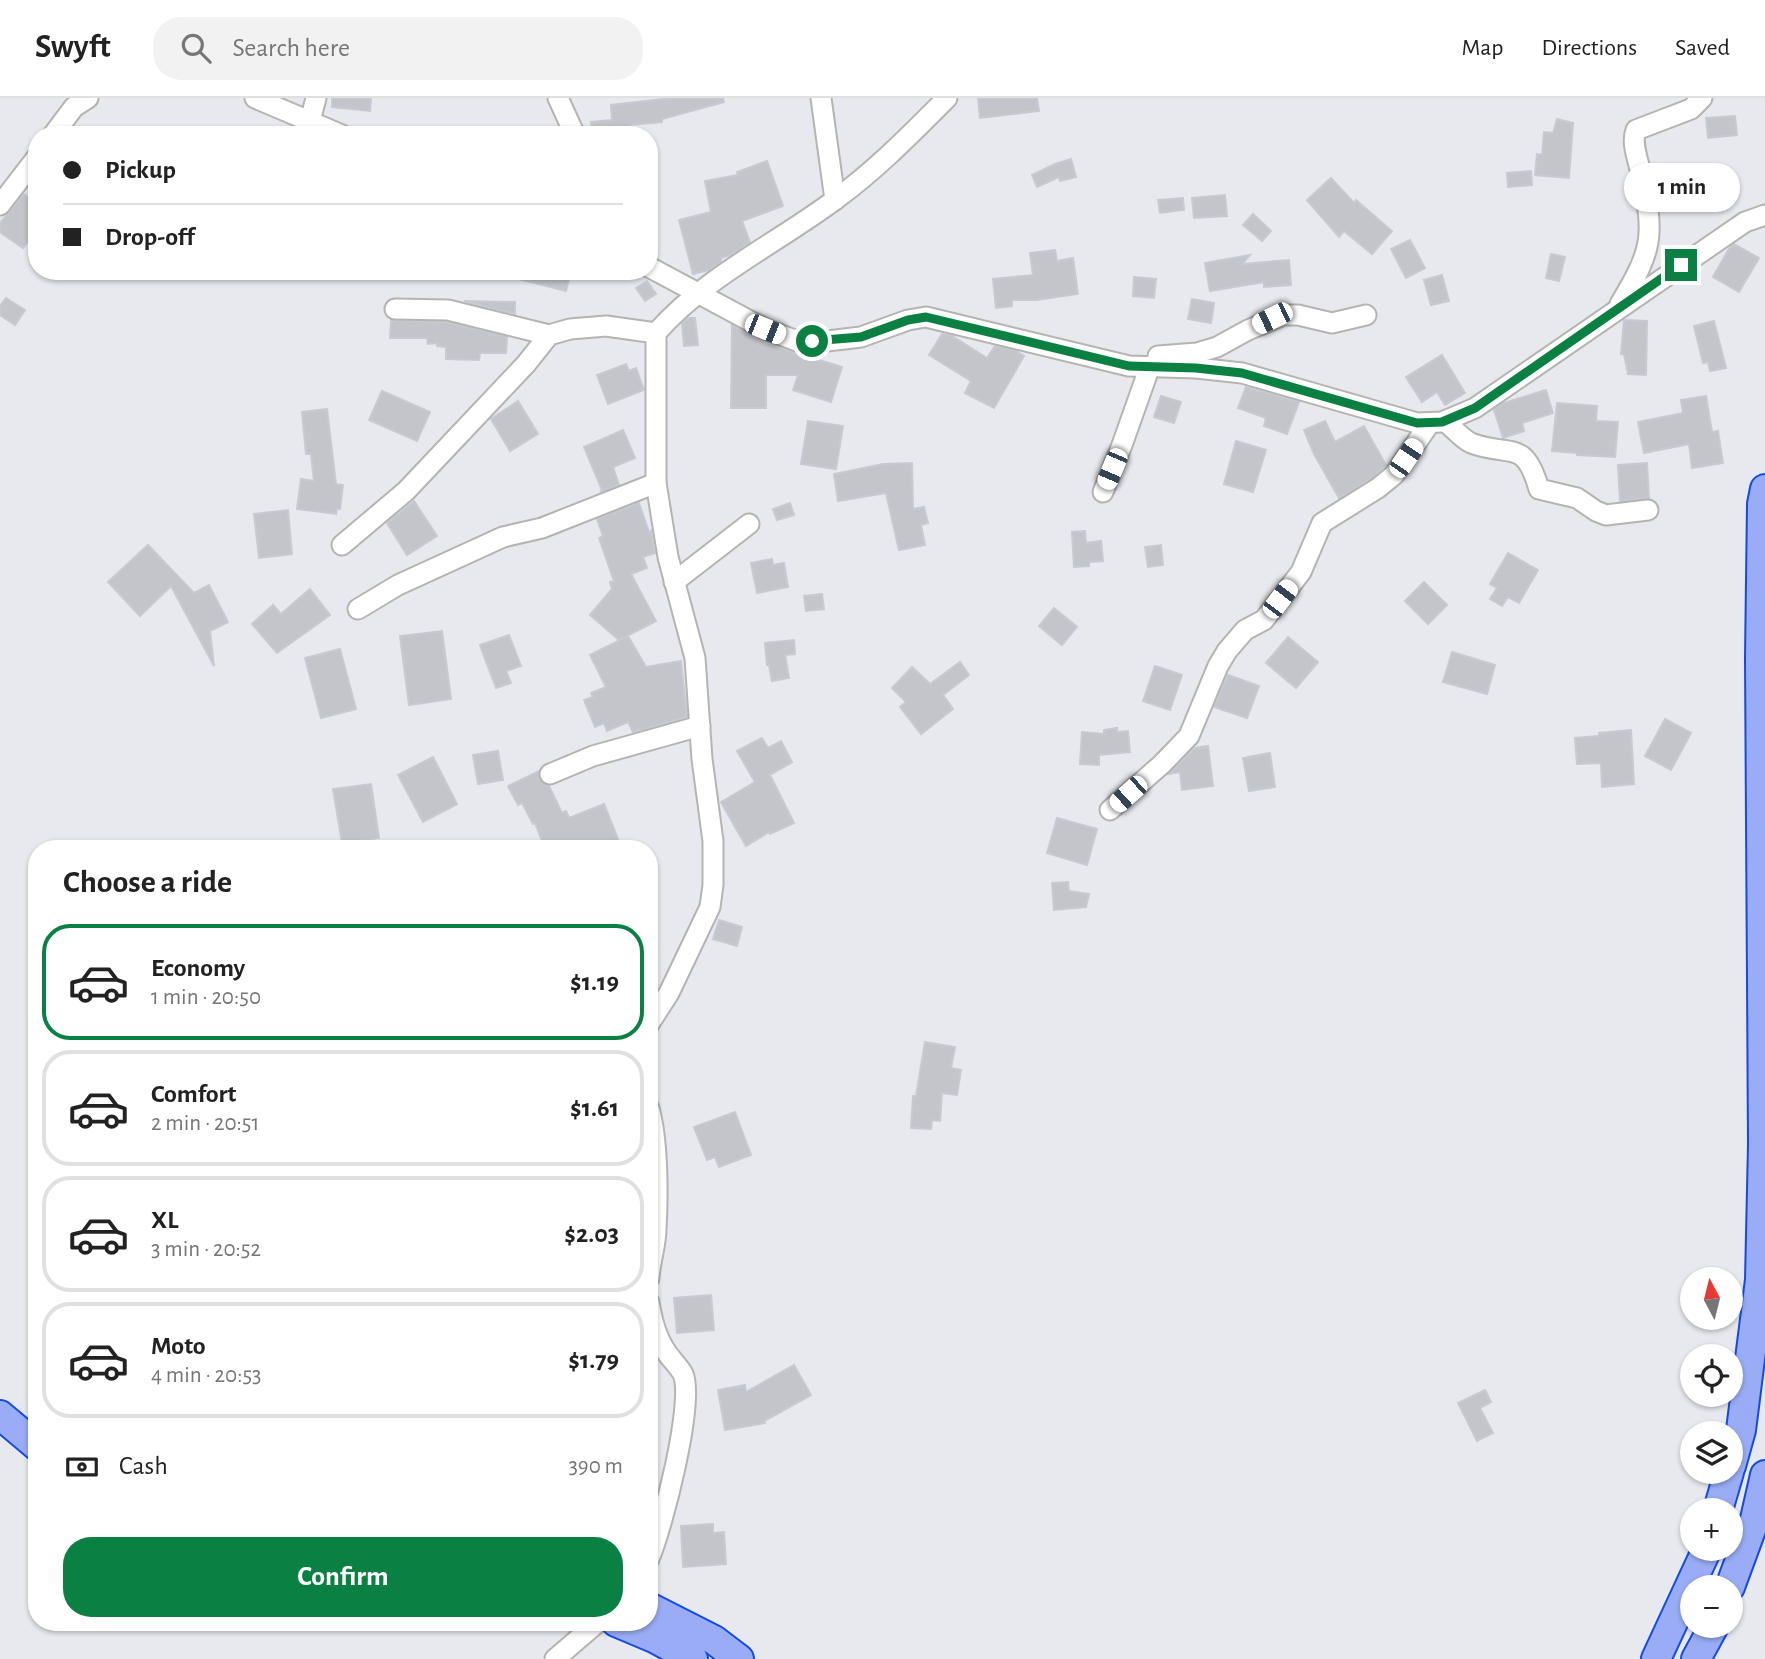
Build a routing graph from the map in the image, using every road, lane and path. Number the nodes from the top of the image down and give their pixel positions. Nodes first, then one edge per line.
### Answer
1 (255, 98) edge
2 (316, 98) edge
3 (558, 98) edge
4 (821, 98) edge
5 (947, 98) edge
6 (1702, 98) edge
7 (79, 101) edge
8 (310, 121) junction
9 (60, 126) edge
10 (321, 126) edge
11 (571, 126) edge
12 (28, 168) edge
13 (835, 200) junction
14 (0, 205) edge
15 (1765, 215) edge
16 (658, 272) edge
17 (696, 293) junction
18 (395, 309) dead end
19 (1618, 309) junction
20 (1366, 315) dead end
21 (656, 333) junction
22 (549, 335) junction
23 (1129, 366) junction
24 (1150, 366) junction
25 (1438, 422) junction
26 (656, 484) junction
27 (1765, 489) edge
28 (1103, 492) dead end
29 (1648, 510) dead end
30 (749, 524) dead end
31 (342, 545) dead end
32 (674, 582) junction
33 (358, 608) dead end
34 (700, 726) junction
35 (550, 774) dead end
36 (1110, 810) dead end
37 (658, 1010) edge
38 (658, 1335) edge
39 (0, 1415) edge
40 (1742, 1421) edge
41 (0, 1438) edge
42 (28, 1438) edge
43 (28, 1460) edge
44 (1765, 1475) edge
45 (658, 1526) edge
46 (1701, 1561) edge
47 (1734, 1575) edge
48 (658, 1612) edge
49 (588, 1631) edge
50 (637, 1631) edge
51 (1707, 1638) edge
52 (555, 1659) edge
53 (694, 1659) edge
54 (739, 1659) edge
55 (1656, 1659) edge
56 (1696, 1659) edge

1 - 8 street
2 - 8 street
3 - 11 street
4 - 13 street
5 - 13 street
6 - 19 street
7 - 9 street
8 - 10 street
12 - 14 street
13 - 17 street
15 - 19 street
16 - 17 street
17 - 21 street
17 - 23 street
18 - 22 street
19 - 25 street
20 - 23 street
21 - 22 street
21 - 26 street
22 - 31 street
23 - 24 street
24 - 25 street
24 - 28 street
25 - 29 street
25 - 36 street
26 - 32 street
26 - 33 street
27 - 40 highway
30 - 32 street
32 - 34 street
34 - 35 street
34 - 37 street
38 - 45 street
39 - 42 highway
41 - 43 highway
44 - 47 highway
46 - 55 highway
48 - 54 highway
49 - 52 street
50 - 53 highway
51 - 56 highway

